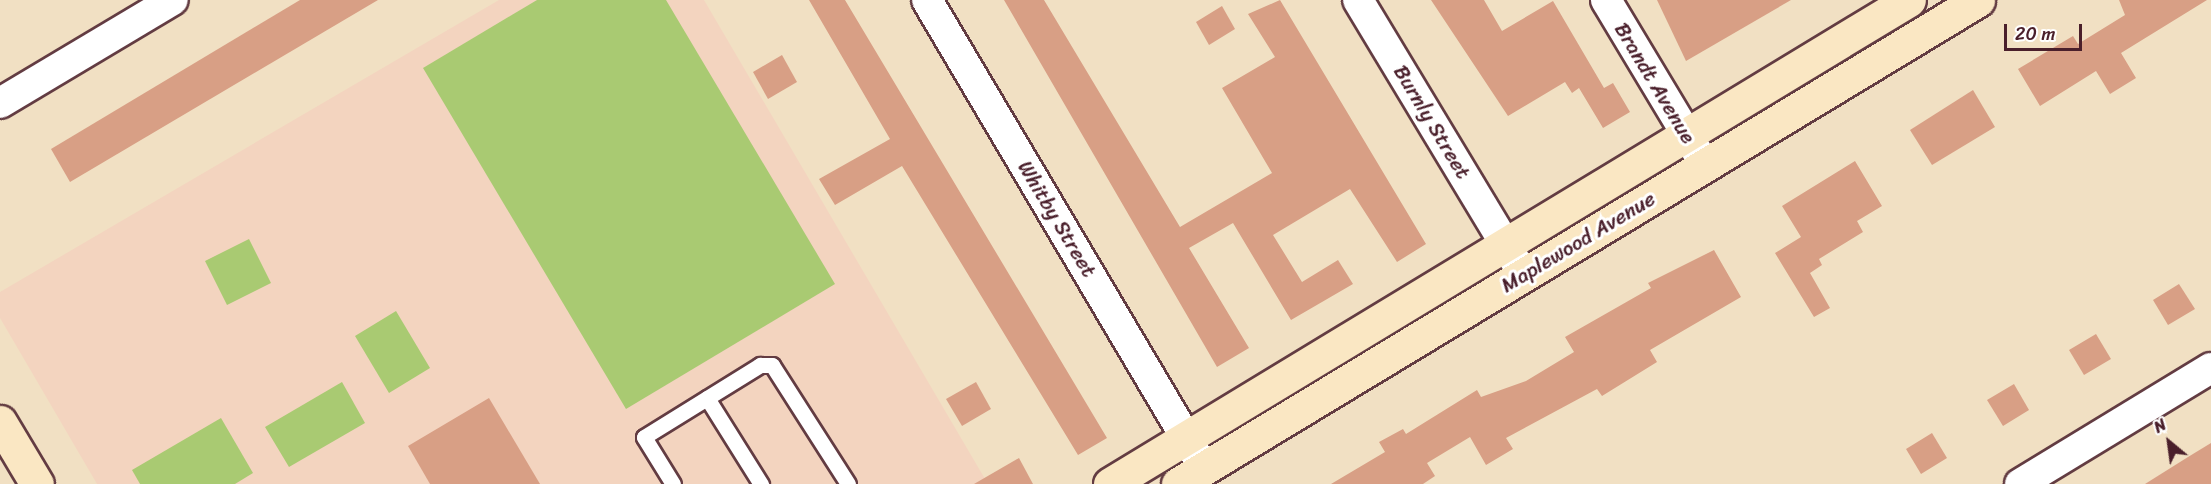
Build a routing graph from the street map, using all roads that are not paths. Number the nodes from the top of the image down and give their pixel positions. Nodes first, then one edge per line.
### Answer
1 (173, 0) edge
2 (927, 0) edge
3 (1358, 0) edge
4 (1606, 0) edge
5 (1909, 0) edge
6 (1978, 0) edge
7 (143, 8) edge
8 (0, 103) edge
9 (1686, 134) junction
10 (1705, 165) junction
11 (1506, 245) junction
12 (1524, 276) junction
13 (2211, 368) edge
14 (707, 398) junction
15 (0, 422) edge
16 (1186, 438) junction
17 (1191, 476) edge
18 (37, 484) edge
19 (673, 484) edge
20 (761, 484) edge
21 (848, 484) edge
22 (1110, 484) edge
23 (2020, 484) edge

1 - 7 street
2 - 16 street, Whitby Street
3 - 11 street, Burnly Street
4 - 9 street, Brandt Avenue
5 - 9 street, Maplewood Avenue
6 - 10 street, Maplewood Avenue
7 - 8 street
9 - 10 street, Brandt Avenue
9 - 11 street, Maplewood Avenue
10 - 12 street, Maplewood Avenue
11 - 12 street, Burnly Street
11 - 16 street, Maplewood Avenue
12 - 17 street, Maplewood Avenue
13 - 23 street
14 - 19 lane
14 - 20 lane
14 - 21 lane
15 - 18 street
16 - 17 street, Whitby Street
16 - 22 street, Maplewood Avenue

